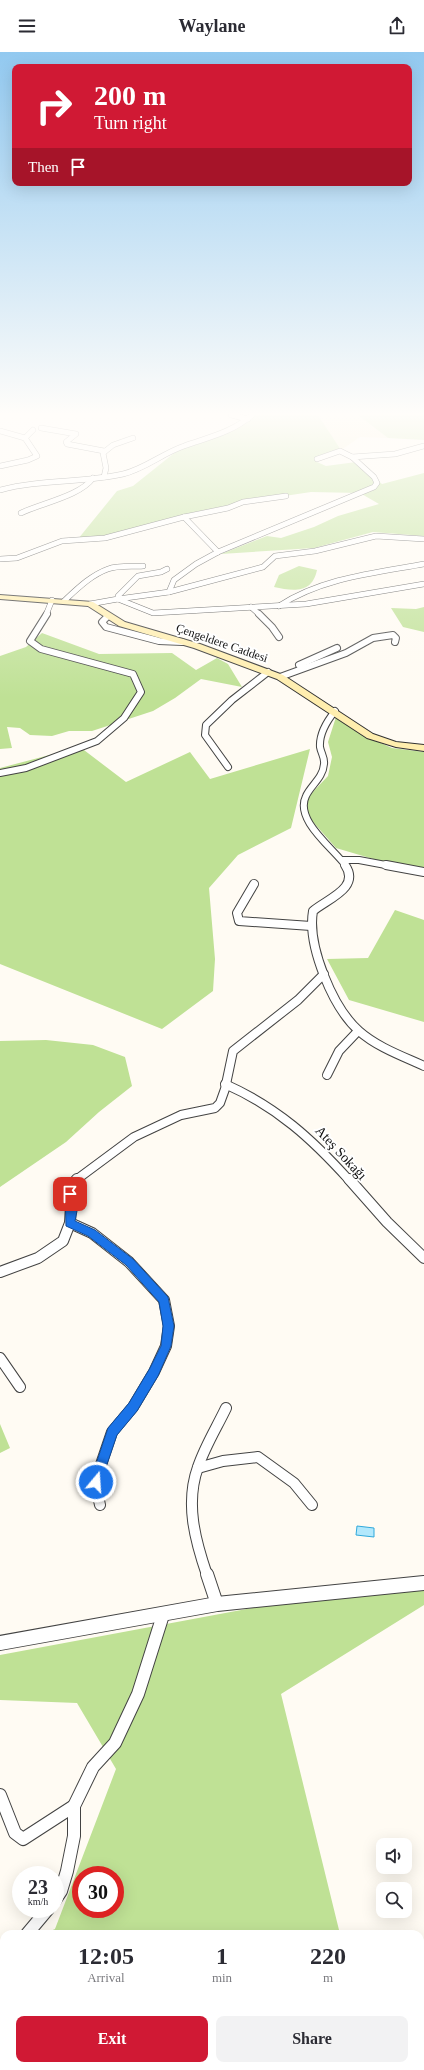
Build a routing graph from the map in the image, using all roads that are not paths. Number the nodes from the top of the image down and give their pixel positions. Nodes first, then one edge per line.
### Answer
1 (29, 509) edge
2 (222, 509) edge
3 (322, 509) edge
4 (21, 513) dead end
5 (184, 517) junction
6 (424, 539) edge
7 (218, 552) junction
8 (0, 559) edge
9 (424, 564) edge
10 (143, 566) dead end
11 (167, 569) dead end
12 (424, 584) edge
13 (169, 592) junction
14 (0, 597) edge
15 (118, 599) junction
16 (52, 600) junction
17 (64, 601) junction
18 (90, 604) junction
19 (279, 606) junction
20 (251, 607) junction
21 (279, 637) dead end
22 (395, 642) dead end
23 (337, 648) dead end
24 (268, 672) junction
25 (280, 677) junction
26 (335, 711) junction
27 (424, 748) edge
28 (228, 767) dead end
29 (0, 773) edge
30 (343, 860) junction
31 (424, 872) edge
32 (254, 884) dead end
33 (311, 926) junction
34 (324, 974) junction
35 (358, 1031) junction
36 (424, 1066) edge
37 (327, 1075) dead end
38 (225, 1084) junction
39 (70, 1223) junction
40 (424, 1258) edge
41 (0, 1272) edge
42 (0, 1358) edge
43 (20, 1387) dead end
44 (226, 1408) dead end
45 (198, 1468) junction
46 (100, 1505) dead end
47 (312, 1505) dead end
48 (424, 1584) edge
49 (217, 1604) junction
50 (163, 1615) junction
51 (0, 1643) edge
52 (0, 1795) edge
53 (74, 1806) junction
54 (64, 1882) edge
55 (40, 1918) edge
56 (30, 1930) edge

1 - 4 street
2 - 5 street
3 - 7 street
5 - 7 street
5 - 8 street
6 - 13 street
7 - 13 street
9 - 19 street
10 - 17 street
11 - 15 street
12 - 19 street
13 - 15 street
14 - 16 main road, Çengeldere Caddesi
15 - 18 street
15 - 20 street
16 - 17 main road, Çengeldere Caddesi
16 - 29 street
17 - 18 main road, Çengeldere Caddesi
18 - 24 main road, Çengeldere Caddesi
19 - 20 street
20 - 21 street
22 - 25 street
23 - 25 street
24 - 25 main road, Çengeldere Caddesi
24 - 28 street
25 - 26 main road, Çengeldere Caddesi
26 - 27 main road, Çengeldere Caddesi
26 - 30 street
30 - 31 street
30 - 33 street
32 - 33 street
33 - 34 street
34 - 35 street
34 - 38 street
35 - 36 street
35 - 37 street
38 - 39 street
38 - 40 street, Ateş Sokağı
39 - 41 street
39 - 46 street
42 - 43 street
44 - 45 street
45 - 47 street
45 - 49 street
48 - 49 street
49 - 50 street
50 - 51 street
50 - 53 street
52 - 53 street
53 - 54 street
55 - 56 street

